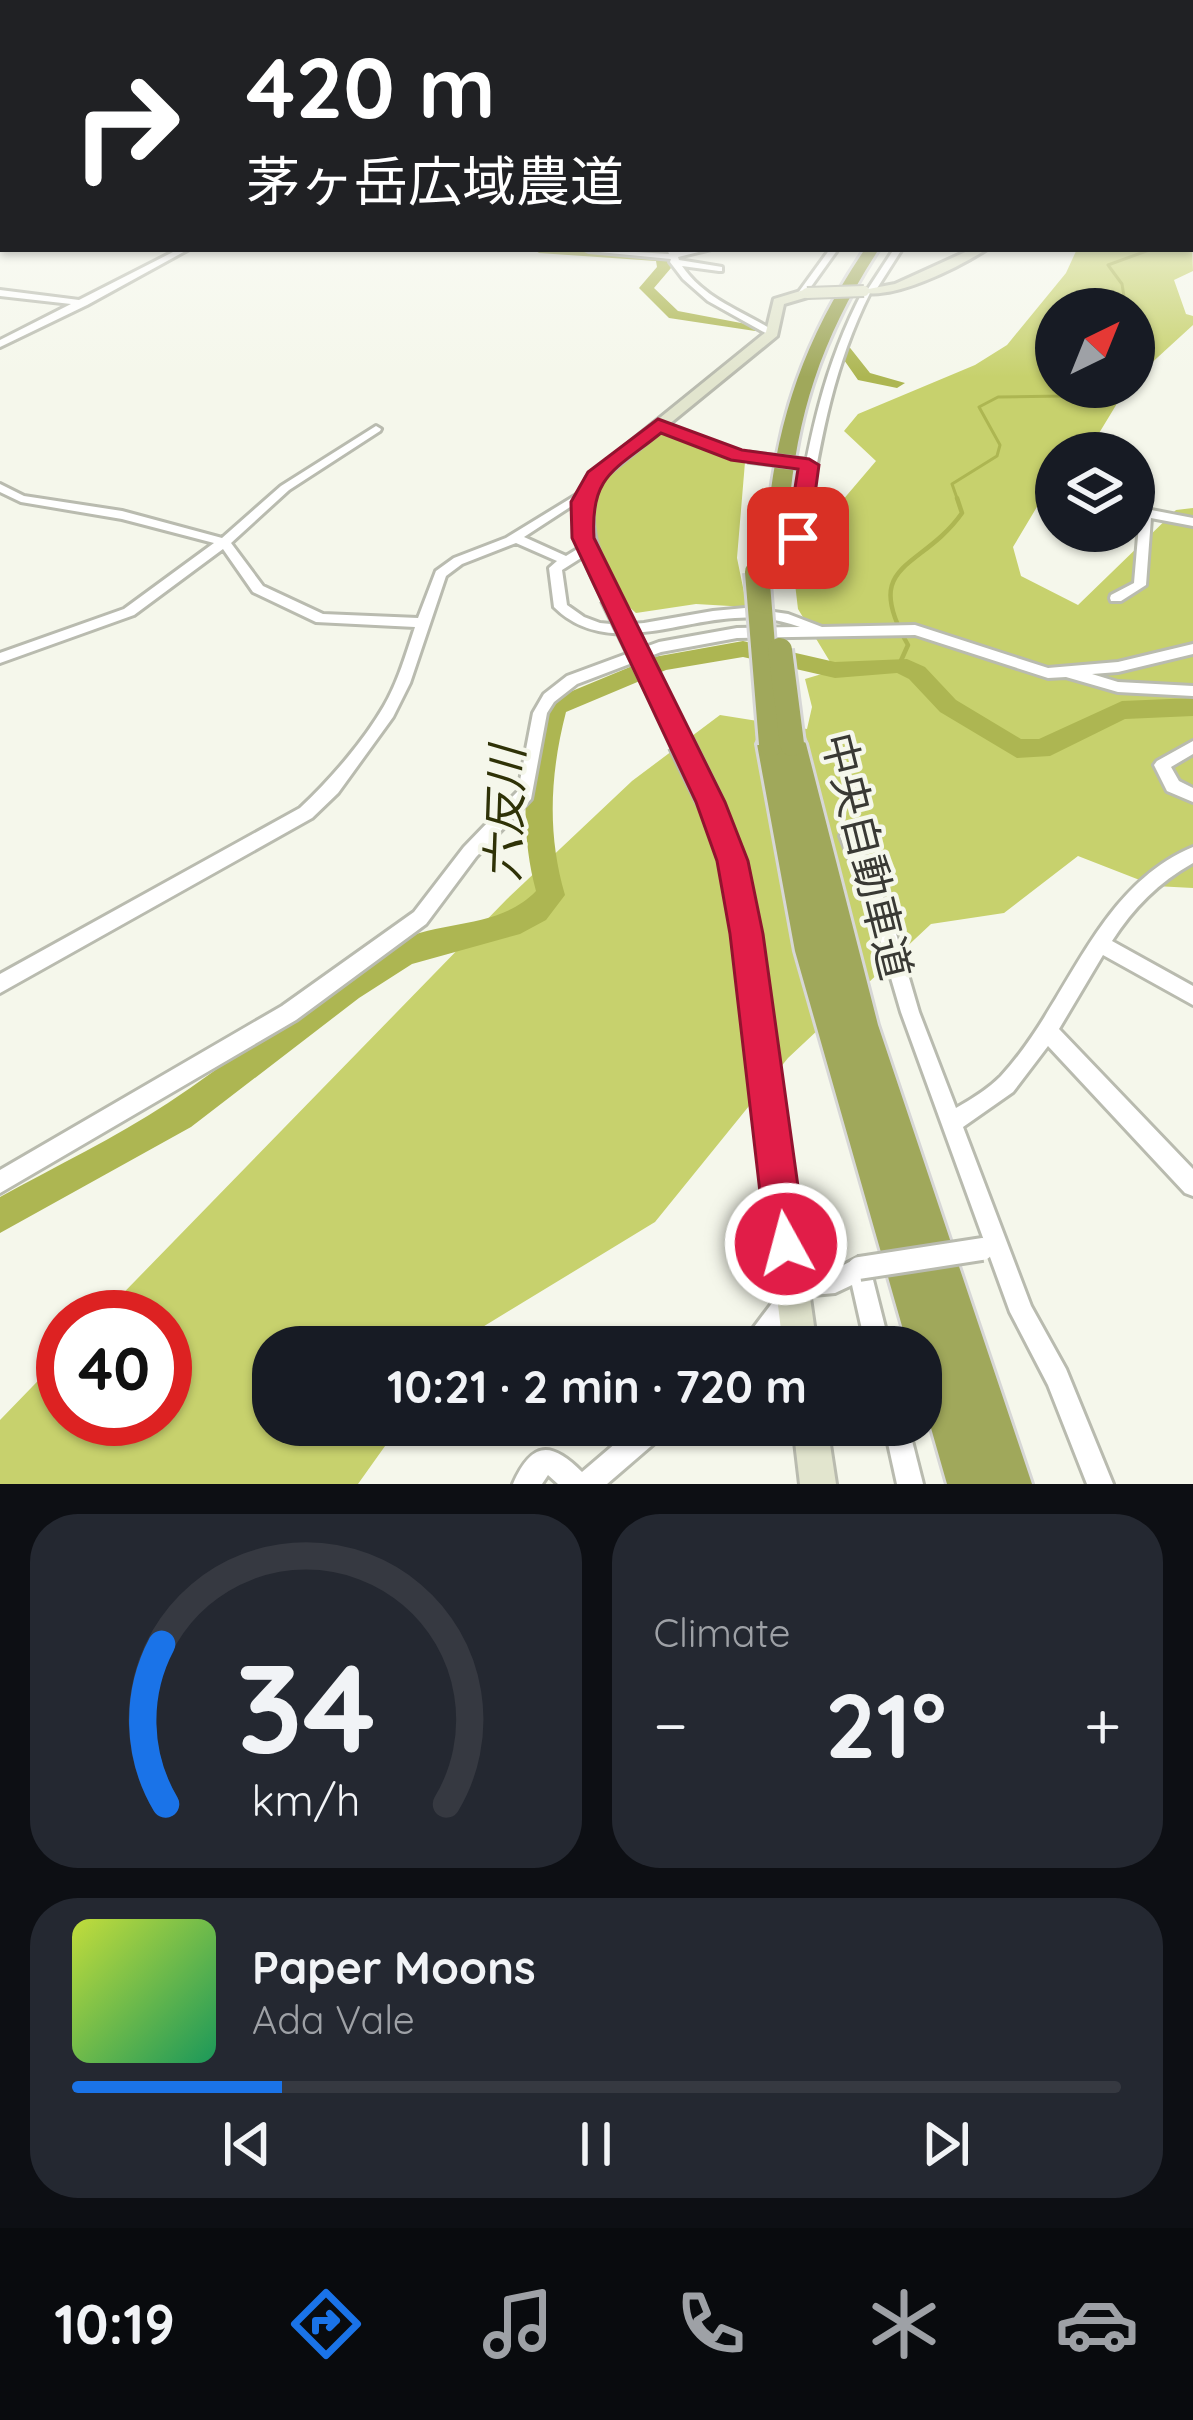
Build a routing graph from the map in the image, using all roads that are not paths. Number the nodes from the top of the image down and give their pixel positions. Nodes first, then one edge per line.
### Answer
1 (179, 252) edge
2 (626, 252) edge
3 (832, 252) edge
4 (858, 252) edge
5 (870, 252) edge
6 (896, 252) edge
7 (974, 252) edge
8 (673, 256) edge
9 (719, 269) dead end
10 (868, 291) junction
11 (0, 292) edge
12 (805, 293) junction
13 (84, 303) junction
14 (772, 333) junction
15 (0, 344) edge
16 (658, 425) junction
17 (376, 429) dead end
18 (806, 464) junction
19 (0, 487) edge
20 (586, 492) junction
21 (1193, 522) edge
22 (515, 538) junction
23 (798, 538) dead end
24 (224, 542) junction
25 (588, 548) junction
26 (565, 560) junction
27 (766, 573) junction
28 (1115, 598) dead end
29 (423, 623) junction
30 (821, 632) junction
31 (1193, 650) edge
32 (0, 658) edge
33 (1069, 673) junction
34 (1193, 691) edge
35 (782, 744) junction
36 (1193, 747) edge
37 (1193, 795) edge
38 (848, 836) dead end
39 (1193, 854) edge
40 (1101, 945) junction
41 (0, 984) edge
42 (1193, 997) edge
43 (1046, 1029) junction
44 (952, 1123) junction
45 (0, 1182) edge
46 (1193, 1185) edge
47 (991, 1249) junction
48 (859, 1268) junction
49 (792, 1290) junction
50 (767, 1326) edge
51 (797, 1326) edge
52 (873, 1326) edge
53 (632, 1446) edge
54 (813, 1446) edge
55 (901, 1446) edge
56 (526, 1484) edge
57 (576, 1484) edge
58 (588, 1484) edge
59 (818, 1484) edge
60 (910, 1484) edge
61 (970, 1484) edge
62 (1010, 1484) edge
63 (1100, 1484) edge

1 - 13 street
2 - 8 street
3 - 12 street
4 - 27 highway, 中央自動車道
5 - 27 highway, 中央自動車道
6 - 10 street
7 - 10 street
8 - 9 street
8 - 14 street
10 - 12 street, bridge
10 - 18 street
11 - 13 street
12 - 14 street
13 - 15 street
14 - 16 street
16 - 18 street, bridge
16 - 20 street
17 - 24 street
18 - 23 street
19 - 24 street
20 - 22 street
20 - 25 street
21 - 28 street
22 - 26 street
22 - 29 street
24 - 29 street
24 - 32 street
25 - 26 street
25 - 49 street, bridge
26 - 30 street
27 - 35 highway, 中央自動車道, bridge
29 - 41 street
30 - 33 street
30 - 45 street
31 - 33 street
33 - 34 street
35 - 61 highway, 中央自動車道
35 - 62 highway, 中央自動車道
36 - 37 street
38 - 44 street
39 - 40 street
40 - 42 street
40 - 43 street
43 - 44 street
43 - 46 street
44 - 47 street
47 - 48 street, bridge
47 - 63 street
48 - 49 street
48 - 52 street
49 - 50 street
49 - 51 street
53 - 58 street
54 - 59 street
55 - 60 street
56 - 57 street

